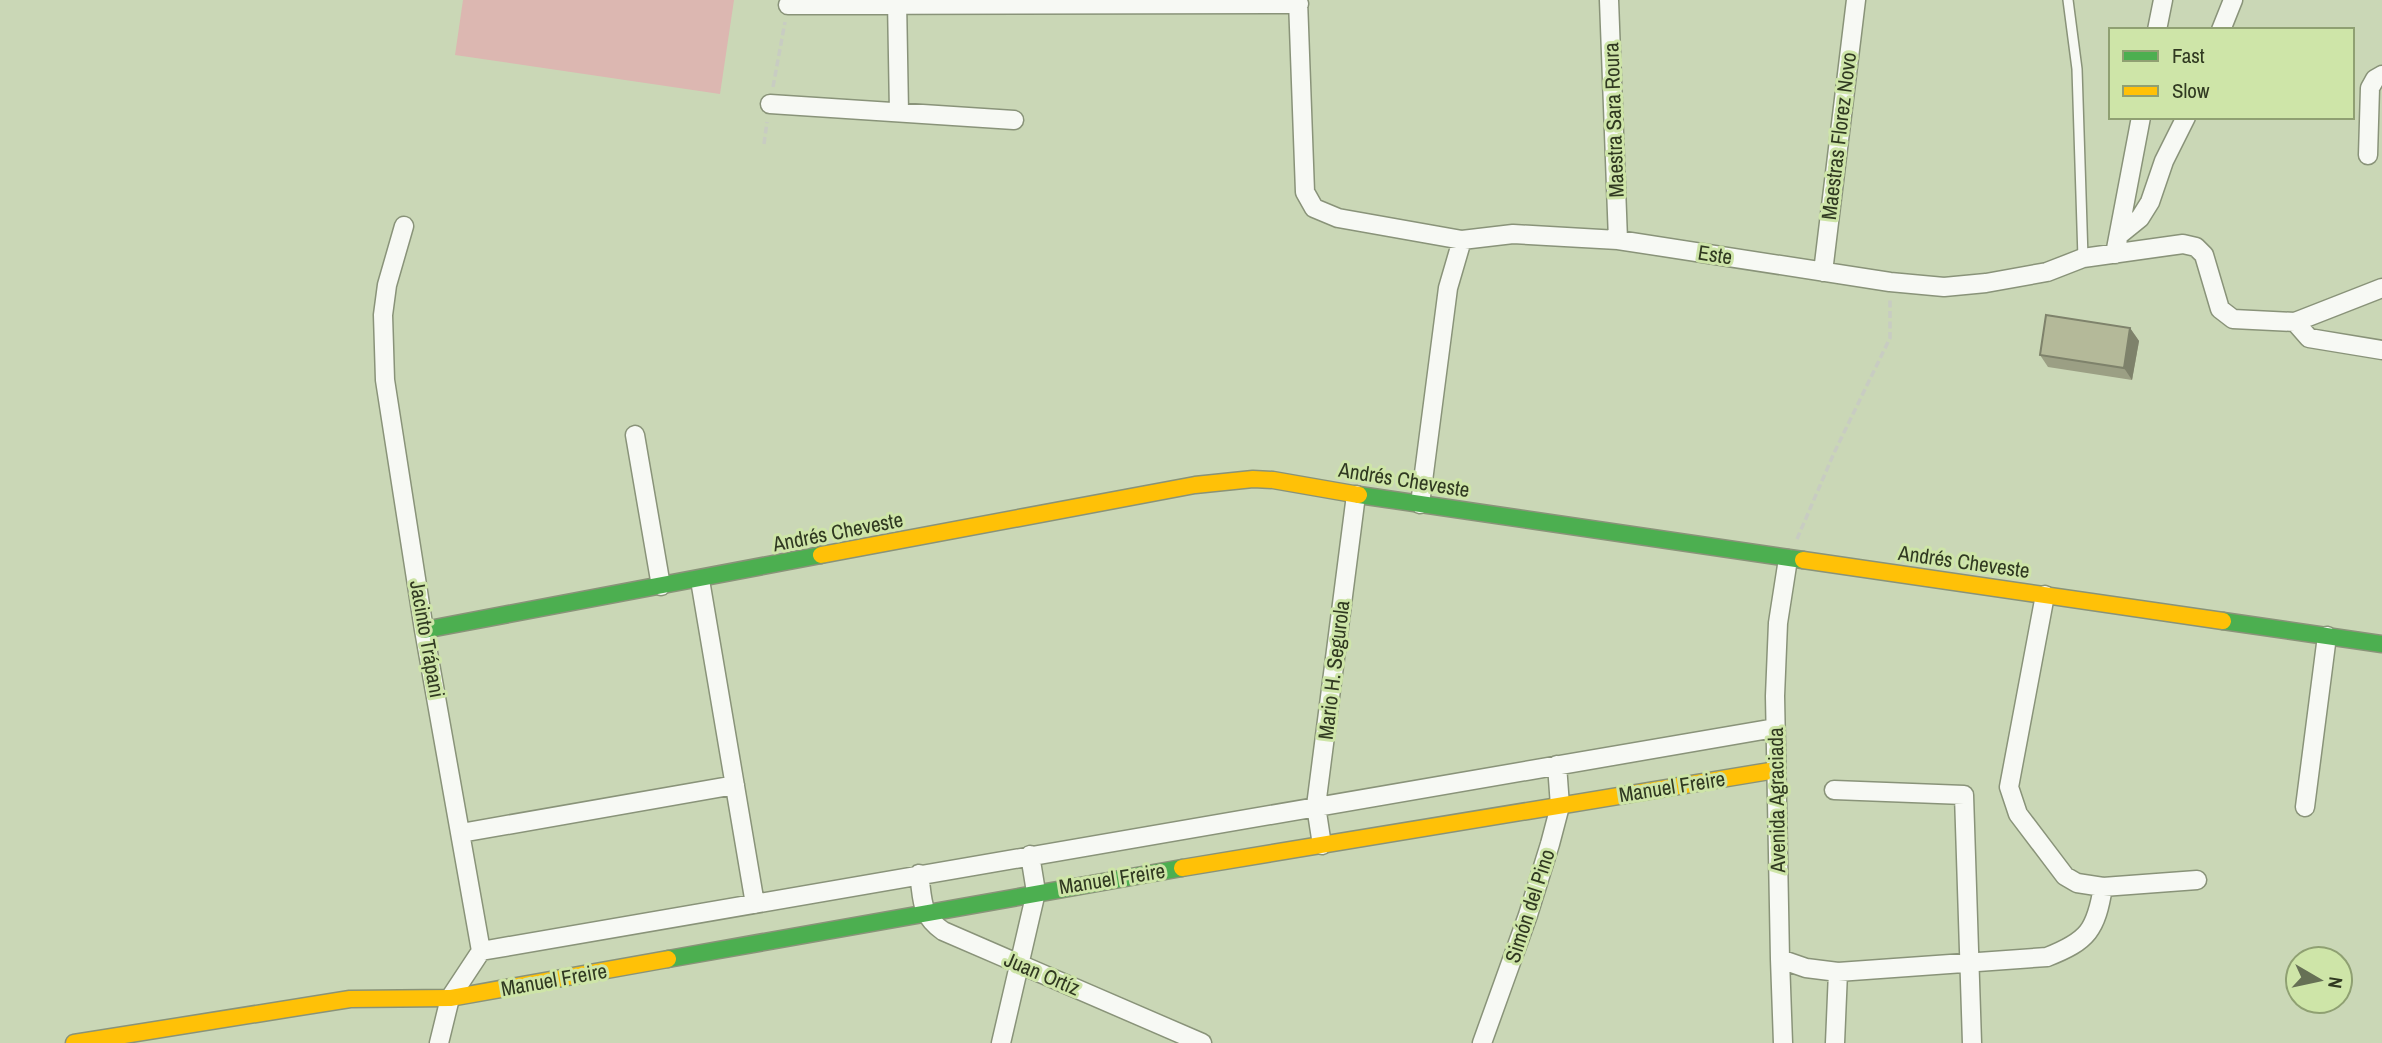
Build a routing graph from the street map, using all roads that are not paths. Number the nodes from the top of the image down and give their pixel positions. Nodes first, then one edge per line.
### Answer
1 (1609, 0) edge
2 (1856, 0) edge
3 (2068, 0) edge
4 (2163, 0) edge
5 (2233, 0) edge
6 (1298, 2) edge
7 (897, 3) edge
8 (788, 5) road end
9 (2157, 28) edge
10 (2222, 28) edge
11 (2382, 75) edge
12 (770, 104) road end
13 (899, 112) junction
14 (2141, 119) edge
15 (2185, 119) edge
16 (1014, 120) dead end
17 (2368, 155) dead end
18 (404, 226) dead end
19 (2119, 234) junction
20 (1462, 240) junction
21 (1618, 240) junction
22 (2115, 254) junction
23 (2083, 258) junction
24 (1823, 272) junction
25 (2382, 288) edge
26 (2295, 323) junction
27 (2382, 351) edge
28 (635, 435) dead end
29 (1356, 495) junction
30 (1420, 504) junction
31 (1788, 559) junction
32 (700, 580) junction
33 (661, 586) junction
34 (2045, 595) junction
35 (424, 630) junction
36 (2327, 636) junction
37 (2382, 644) edge
38 (1775, 727) junction
39 (1557, 765) junction
40 (1776, 770) junction
41 (735, 785) junction
42 (1834, 790) dead end
43 (1316, 806) junction
44 (1560, 806) junction
45 (2305, 807) dead end
46 (461, 832) junction
47 (1322, 845) junction
48 (1030, 855) junction
49 (919, 874) junction
50 (2197, 880) dead end
51 (2102, 887) junction
52 (1036, 892) junction
53 (755, 904) junction
54 (925, 912) junction
55 (481, 951) junction
56 (1780, 959) junction
57 (1969, 961) junction
58 (1020, 964) junction
59 (1838, 972) junction
60 (450, 998) junction
61 (74, 1043) edge
62 (439, 1043) edge
63 (1000, 1043) edge
64 (1202, 1043) edge
65 (1482, 1043) edge
66 (1783, 1043) edge
67 (1835, 1043) edge
68 (1972, 1043) edge

1 - 21 street, Maestra Sara Roura
2 - 24 street, Maestras Florez Novo
3 - 23 lane
4 - 9 street
5 - 10 street
6 - 7 street
6 - 20 street, Este
7 - 8 street
7 - 13 street
11 - 17 street
12 - 13 street
13 - 16 street
14 - 19 street
15 - 19 street
18 - 35 street, Jacinto Trápani
19 - 22 street
20 - 21 street, Este
20 - 30 street
21 - 24 street, Este
22 - 23 street, Este
22 - 26 street, Este
23 - 24 street, Este
25 - 26 street
26 - 27 street
28 - 33 street
29 - 30 street, Andrés Cheveste
29 - 32 street, Andrés Cheveste
29 - 43 street, Mario H. Segurola
30 - 31 street, Andrés Cheveste
31 - 34 street, Andrés Cheveste
31 - 38 street, Avenida Agraciada
32 - 33 street, Andrés Cheveste
32 - 41 street
33 - 35 street, Andrés Cheveste
34 - 36 street, Andrés Cheveste
34 - 51 street
35 - 46 street, Jacinto Trápani
36 - 37 street, Andrés Cheveste
36 - 45 street
38 - 39 street, Manuel Freire
38 - 40 street, Avenida Agraciada
39 - 43 street, Manuel Freire
39 - 44 street, Simón del Pino
40 - 44 street, Manuel Freire
40 - 56 street, Avenida Agraciada
41 - 46 street
41 - 53 street
42 - 57 street
43 - 47 street, Mario H. Segurola
43 - 48 street, Manuel Freire
44 - 47 street, Manuel Freire
44 - 65 street, Simón del Pino
46 - 55 street, Jacinto Trápani
47 - 52 street, Manuel Freire
48 - 49 street, Manuel Freire
48 - 52 street
49 - 53 street, Manuel Freire
49 - 54 street
50 - 51 street
51 - 57 street
52 - 54 street, Manuel Freire
52 - 58 street
53 - 55 street, Manuel Freire
54 - 58 street, Juan Ortíz
54 - 60 street, Manuel Freire
55 - 60 street
56 - 59 street
56 - 66 street, Avenida Agraciada
57 - 59 street
57 - 68 street
58 - 63 street
58 - 64 street, Juan Ortíz
59 - 67 street
60 - 61 street, Manuel Freire
60 - 62 street

